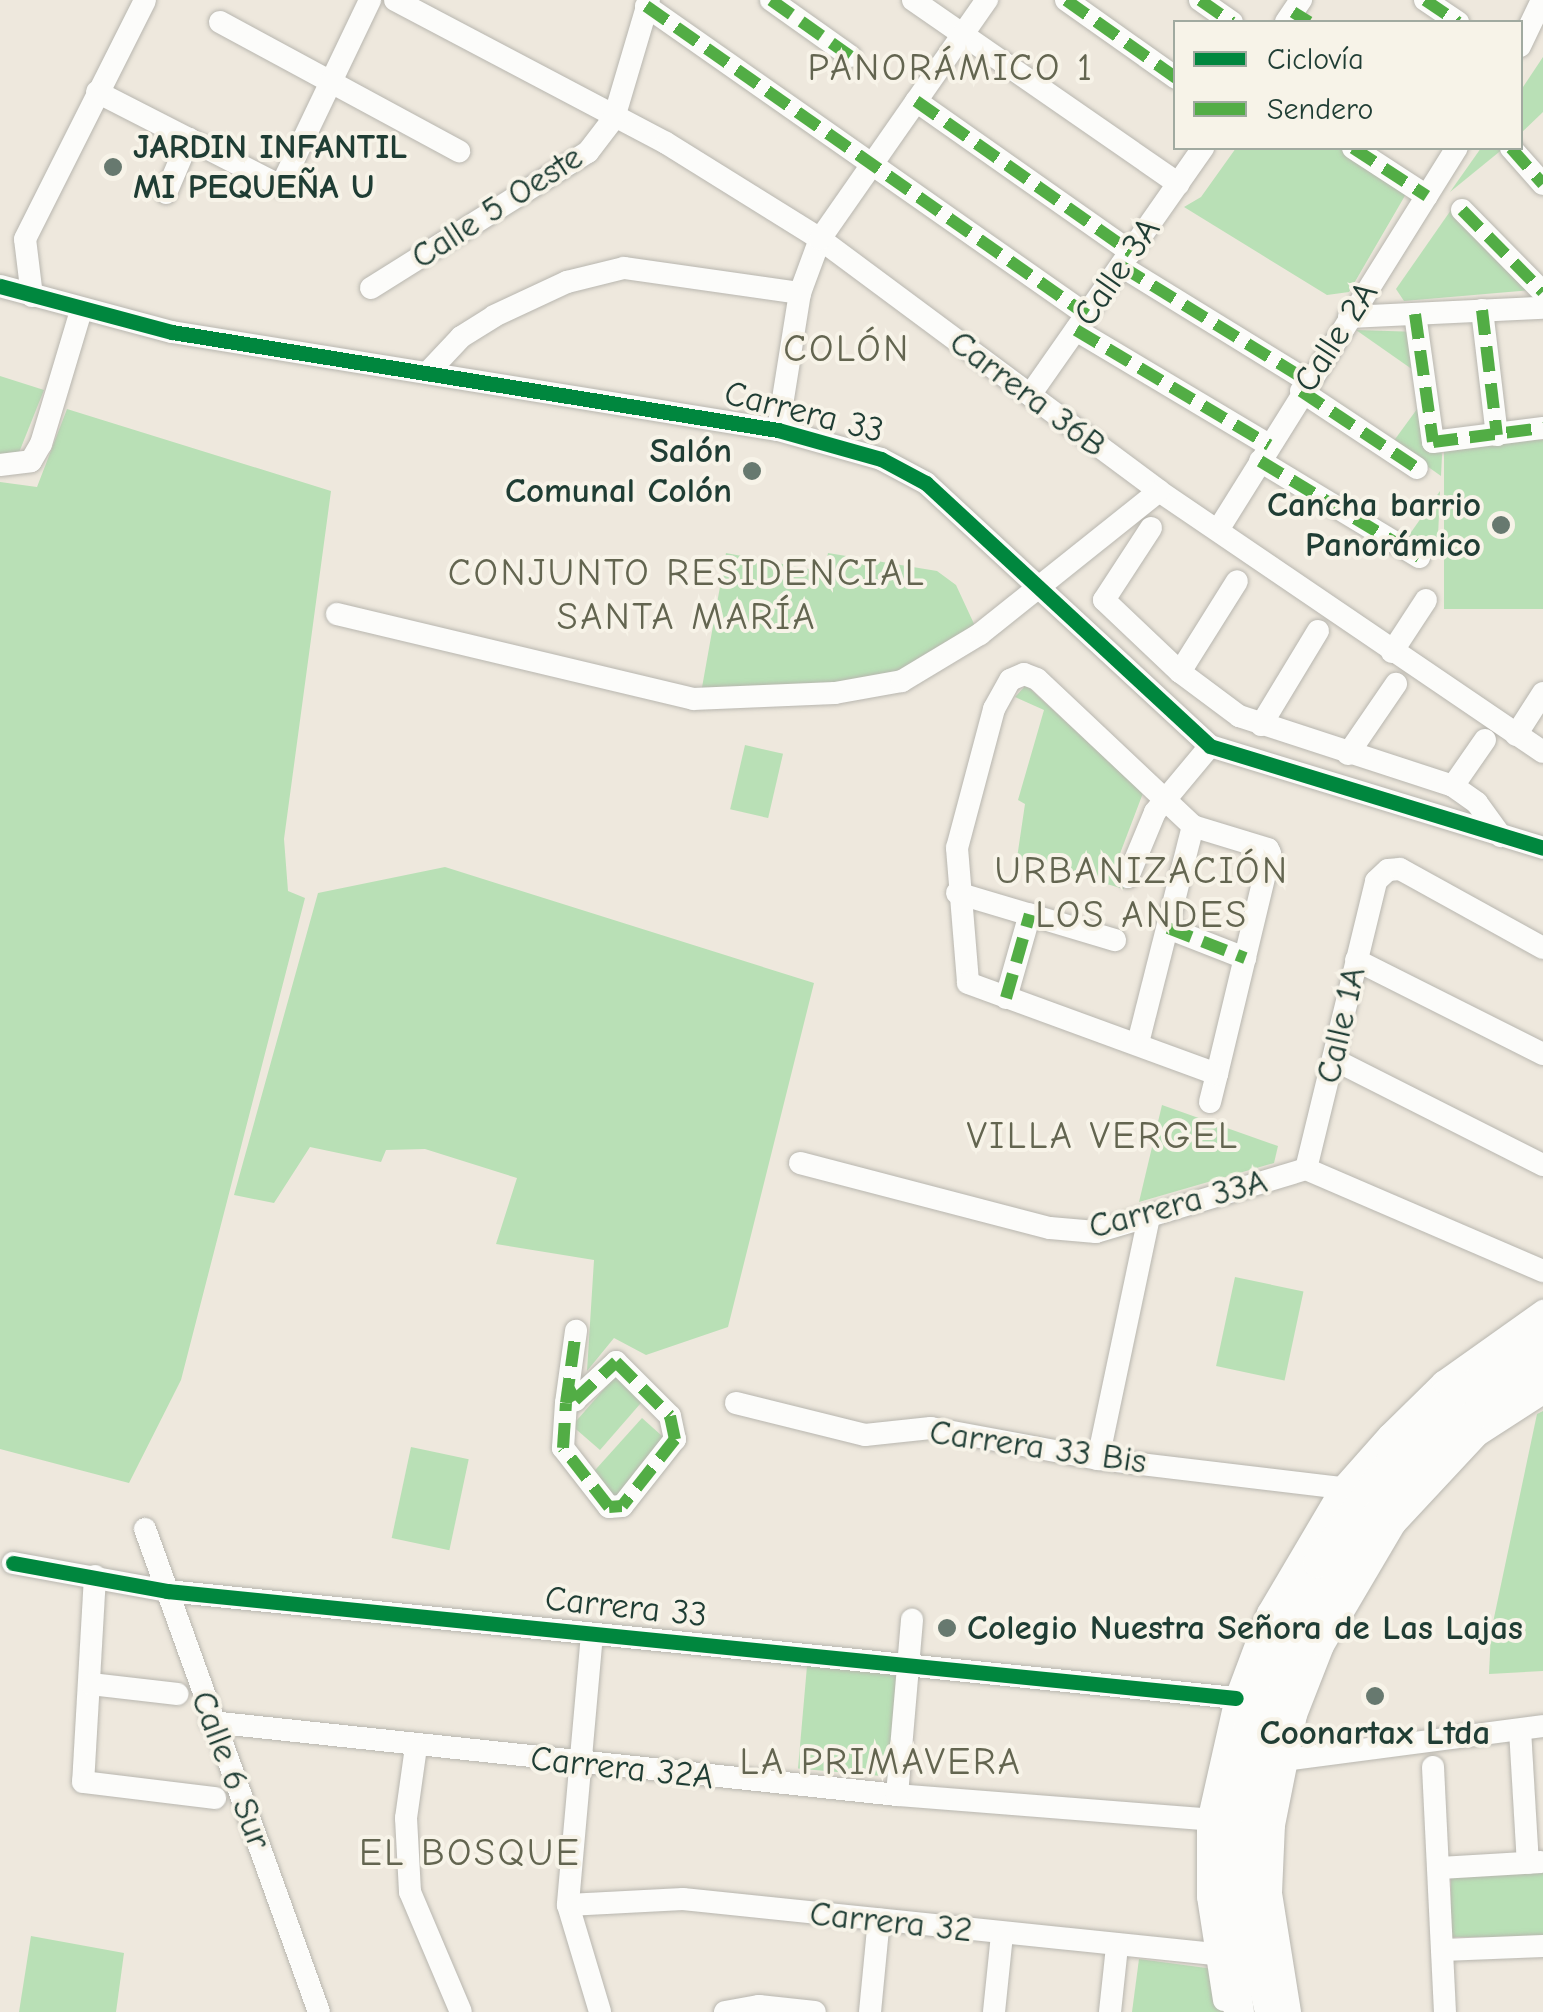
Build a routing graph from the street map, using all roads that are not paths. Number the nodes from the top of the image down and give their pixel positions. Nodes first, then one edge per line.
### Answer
1 (146, 0) edge
2 (370, 0) edge
3 (770, 0) edge
4 (913, 0) edge
5 (986, 0) edge
6 (1066, 0) edge
7 (1200, 0) edge
8 (1425, 0) edge
9 (1542, 0) edge
10 (402, 2) edge
11 (648, 3) edge
12 (1229, 20) edge
13 (1455, 20) edge
14 (220, 22) dead end
15 (1532, 32) edge
16 (962, 36) junction
17 (850, 56) dead end
18 (1173, 76) edge
19 (330, 81) junction
20 (96, 92) junction
21 (916, 101) junction
22 (614, 118) junction
23 (189, 138) junction
24 (1202, 150) edge
25 (1356, 150) edge
26 (1456, 150) edge
27 (1513, 150) edge
28 (459, 152) dead end
29 (871, 166) junction
30 (1179, 184) junction
31 (1543, 184) edge
32 (166, 192) dead end
33 (1427, 196) junction
34 (1462, 210) dead end
35 (820, 238) junction
36 (1126, 259) junction
37 (0, 286) edge
38 (372, 288) dead end
39 (1543, 292) edge
40 (800, 293) junction
41 (32, 296) junction
42 (1543, 308) edge
43 (1482, 310) junction
44 (81, 311) junction
45 (1414, 314) junction
46 (1349, 317) junction
47 (1081, 322) junction
48 (430, 369) junction
49 (1304, 386) junction
50 (1030, 395) junction
51 (1543, 428) edge
52 (778, 430) junction
53 (1497, 435) junction
54 (1264, 453) junction
55 (0, 465) edge
56 (1417, 468) dead end
57 (1159, 490) junction
58 (1151, 528) dead end
59 (1218, 530) junction
60 (1419, 557) dead end
61 (1237, 581) dead end
62 (1038, 586) junction
63 (1426, 600) dead end
64 (337, 614) dead end
65 (1318, 631) dead end
66 (1392, 652) junction
67 (1180, 672) junction
68 (1396, 684) dead end
69 (1543, 694) edge
70 (1261, 725) junction
71 (1516, 734) junction
72 (1486, 740) dead end
73 (1210, 746) junction
74 (1543, 752) edge
75 (1348, 754) junction
76 (1453, 786) junction
77 (1162, 801) junction
78 (1193, 826) junction
79 (1501, 836) junction
80 (1543, 848) edge
81 (1128, 877) dead end
82 (957, 893) junction
83 (1030, 914) junction
84 (1168, 928) junction
85 (1114, 940) dead end
86 (1543, 948) edge
87 (1245, 958) junction
88 (1356, 960) junction
89 (1006, 998) junction
90 (1138, 1043) junction
91 (1543, 1054) edge
92 (1333, 1059) junction
93 (1217, 1074) junction
94 (1210, 1102) dead end
95 (800, 1162) dead end
96 (1543, 1165) edge
97 (1306, 1169) junction
98 (1149, 1218) junction
99 (1543, 1271) edge
100 (1543, 1312) edge
101 (576, 1331) dead end
102 (1543, 1338) edge
103 (1543, 1367) edge
104 (570, 1389) junction
105 (1543, 1393) edge
106 (736, 1403) dead end
107 (1098, 1459) junction
108 (1342, 1488) junction
109 (145, 1528) dead end
110 (13, 1563) dead end
111 (96, 1576) junction
112 (167, 1591) junction
113 (912, 1620) dead end
114 (592, 1634) junction
115 (910, 1665) junction
116 (91, 1684) junction
117 (176, 1694) dead end
118 (1236, 1698) junction
119 (210, 1722) junction
120 (1531, 1728) edge
121 (416, 1747) junction
122 (1285, 1760) junction
123 (580, 1764) junction
124 (1433, 1767) dead end
125 (897, 1795) junction
126 (215, 1798) dead end
127 (1242, 1824) junction
128 (1535, 1862) edge
129 (1440, 1868) junction
130 (568, 1905) junction
131 (879, 1919) junction
132 (1002, 1934) junction
133 (1543, 1946) edge
134 (1116, 1947) junction
135 (1443, 1950) junction
136 (1214, 1954) junction
137 (318, 2012) edge
138 (460, 2012) edge
139 (600, 2012) edge
140 (725, 2012) edge
141 (815, 2012) edge
142 (870, 2012) edge
143 (994, 2012) edge
144 (1110, 2012) edge
145 (1227, 2012) edge
146 (1239, 2012) edge
147 (1270, 2012) edge
148 (1290, 2012) edge
149 (1445, 2012) edge

1 - 20 street
2 - 19 street
3 - 17 street
4 - 16 street
5 - 16 street
6 - 18 street
7 - 12 street
8 - 13 street
9 - 15 street
10 - 22 street, Carrera 36B
11 - 22 street
11 - 29 street
14 - 19 street
16 - 21 street
16 - 30 street
19 - 23 street
19 - 28 street
20 - 23 street
20 - 41 street
21 - 29 street
21 - 36 street
22 - 35 street, Carrera 36B
22 - 38 street, Calle 5 Oeste
23 - 32 street
24 - 30 street, Calle 3A
25 - 33 street
26 - 33 street, Calle 2A
27 - 31 street
29 - 35 street
29 - 47 street
30 - 36 street, Calle 3A
33 - 46 street, Calle 2A
34 - 39 street
35 - 40 street
35 - 50 street, Carrera 36B
36 - 47 street, Calle 3A
36 - 49 street
37 - 41 street, Carrera 33
40 - 48 street
40 - 52 street
41 - 44 street, Carrera 33
42 - 43 street
43 - 45 street
43 - 53 street
44 - 48 street, Carrera 33
44 - 55 street
45 - 46 street
45 - 53 street
46 - 49 street, Calle 2A
47 - 50 street, Calle 3A
47 - 54 street
48 - 52 street, Carrera 33
49 - 54 street, Calle 2A
49 - 56 street
50 - 57 street, Carrera 36B
51 - 53 street
52 - 62 street, Carrera 33
54 - 59 street, Calle 2A
54 - 60 street
57 - 59 street, Carrera 36B
57 - 62 street
58 - 67 street
59 - 66 street, Carrera 36B
61 - 67 street
62 - 64 street
62 - 73 street, Carrera 33
63 - 66 street
65 - 70 street
66 - 71 street, Carrera 36B
67 - 70 street
68 - 75 street
69 - 71 street
70 - 75 street
71 - 74 street, Carrera 36B
72 - 76 street
73 - 77 street
73 - 79 street, Carrera 33
75 - 76 street
76 - 79 street
77 - 78 street
77 - 81 street
77 - 82 street
78 - 84 street
78 - 87 street
79 - 80 street, Carrera 33
82 - 83 street
82 - 89 street
83 - 85 street
83 - 89 street
84 - 87 street
84 - 90 street
86 - 88 street, Calle 1A
87 - 93 street
88 - 91 street
88 - 92 street, Calle 1A
89 - 90 street
90 - 93 street
92 - 96 street
92 - 97 street, Calle 1A
93 - 94 street
95 - 98 street, Carrera 33A
97 - 98 street, Carrera 33A
97 - 99 street, Carrera 33A
98 - 107 street
100 - 108 street
101 - 104 street
102 - 127 main road
103 - 127 main road
104 - 104 street
105 - 122 street
106 - 107 street, Carrera 33 Bis
107 - 108 street, Carrera 33 Bis
108 - 118 street
109 - 112 street, Calle 6 Sur
110 - 111 street, Carrera 33
111 - 112 street, Carrera 33
111 - 116 street
112 - 114 street, Carrera 33
112 - 119 street, Calle 6 Sur
113 - 115 street
114 - 115 street, Carrera 33
114 - 123 street
115 - 118 street, Carrera 33
115 - 125 street
116 - 117 street
116 - 126 street
118 - 127 street
119 - 121 street, Carrera 32A
119 - 137 street, Calle 6 Sur
120 - 122 street
120 - 128 street
121 - 123 street, Carrera 32A
121 - 138 street
122 - 127 street
123 - 125 street, Carrera 32A
123 - 130 street
124 - 129 street
125 - 127 street, Carrera 32A
127 - 136 street
127 - 146 main road
127 - 147 main road
127 - 148 street
128 - 129 street
129 - 135 street
130 - 131 street, Carrera 32
130 - 139 street
131 - 132 street, Carrera 32
131 - 142 street
132 - 134 street, Carrera 32
132 - 143 street
133 - 135 street
134 - 136 street, Carrera 32
134 - 144 street
135 - 149 street
136 - 145 street
140 - 141 street

